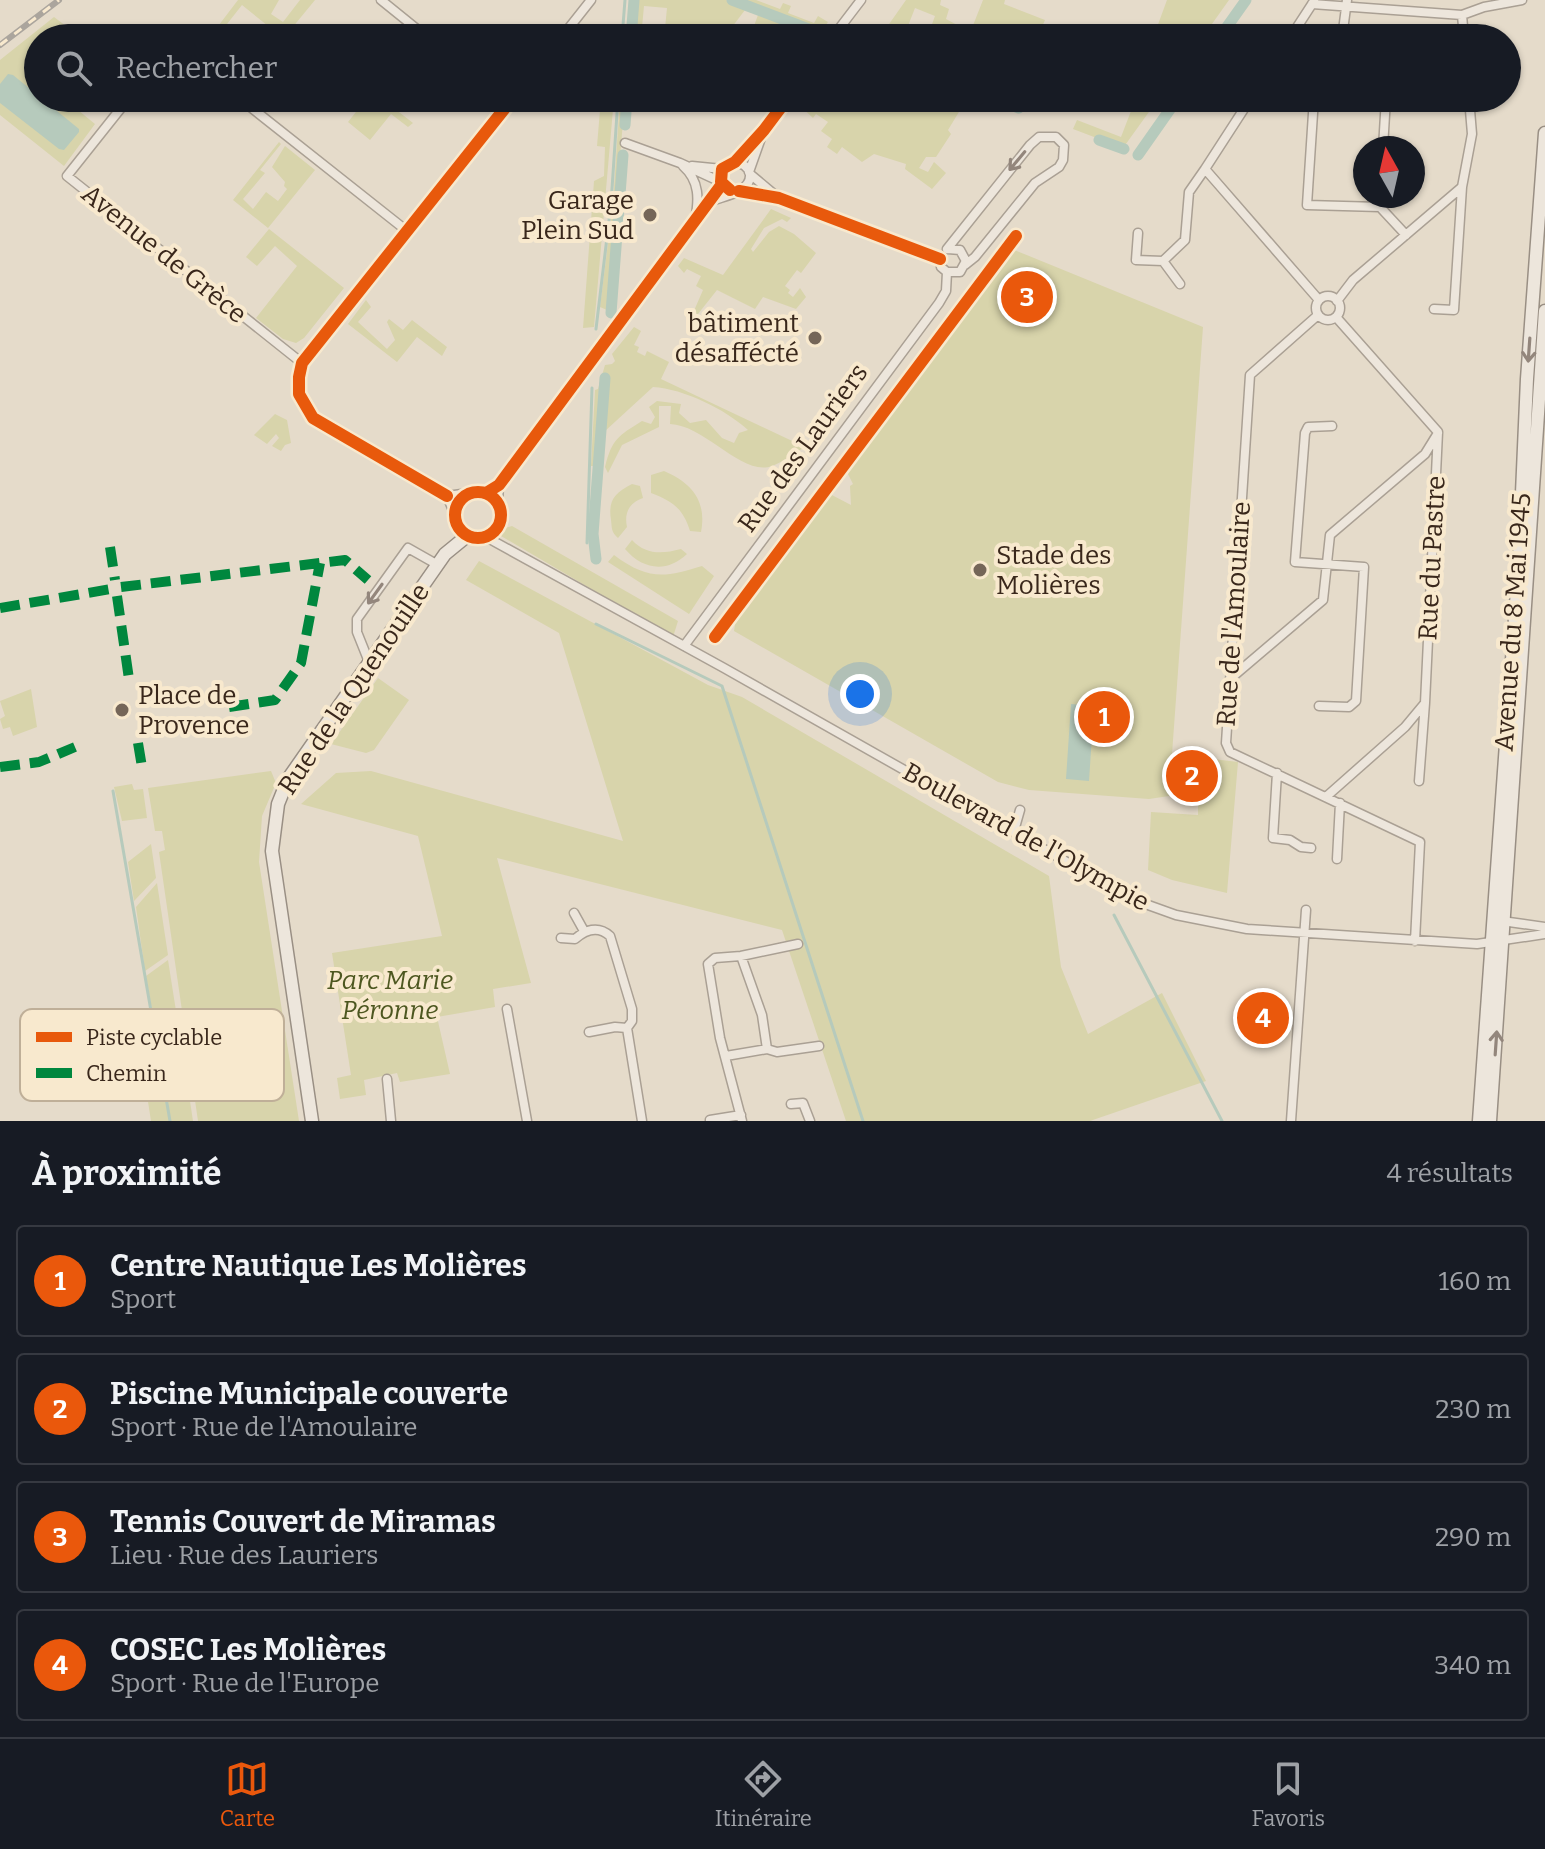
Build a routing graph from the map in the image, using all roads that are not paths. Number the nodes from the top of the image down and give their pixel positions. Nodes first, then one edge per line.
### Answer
1 (381, 0) edge
2 (591, 0) edge
3 (861, 0) edge
4 (1522, 0) edge
5 (1313, 2) edge
6 (1347, 3) edge
7 (1462, 15) junction
8 (411, 24) edge
9 (572, 24) edge
10 (843, 24) edge
11 (1299, 24) edge
12 (1344, 24) edge
13 (1463, 24) edge
14 (118, 112) edge
15 (257, 112) edge
16 (498, 112) edge
17 (778, 112) edge
18 (1242, 112) edge
19 (1313, 112) edge
20 (1385, 112) edge
21 (1470, 112) edge
22 (764, 130) junction
23 (1545, 133) edge
24 (1384, 136) edge
25 (625, 143) dead end
26 (735, 162) junction
27 (680, 163) junction
28 (722, 169) junction
29 (1205, 169) junction
30 (749, 173) junction
31 (722, 183) junction
32 (1462, 187) junction
33 (737, 191) junction
34 (779, 198) junction
35 (709, 203) junction
36 (1353, 206) edge
37 (1381, 208) edge
38 (694, 223) junction
39 (407, 231) junction
40 (1138, 233) dead end
41 (1406, 235) junction
42 (947, 249) junction
43 (940, 259) junction
44 (1163, 261) junction
45 (965, 265) junction
46 (947, 272) junction
47 (1180, 284) dead end
48 (1319, 300) junction
49 (1337, 301) junction
50 (1434, 309) dead end
51 (1545, 311) edge
52 (1318, 315) junction
53 (1336, 317) junction
54 (302, 363) junction
55 (1542, 393) edge
56 (1332, 426) dead end
57 (1438, 432) junction
58 (499, 485) junction
59 (469, 493) junction
60 (486, 493) junction
61 (447, 496) junction
62 (498, 502) junction
63 (456, 520) junction
64 (490, 535) junction
65 (467, 536) junction
66 (450, 548) junction
67 (1326, 564) junction
68 (438, 565) junction
69 (684, 646) junction
70 (369, 662) junction
71 (1230, 679) junction
72 (1425, 703) junction
73 (1319, 706) dead end
74 (1277, 773) junction
75 (1419, 781) dead end
76 (1327, 796) junction
77 (1340, 803) junction
78 (1020, 810) dead end
79 (1014, 831) junction
80 (1311, 848) dead end
81 (1337, 859) dead end
82 (1306, 910) dead end
83 (574, 913) dead end
84 (1499, 921) junction
85 (1545, 927) edge
86 (584, 931) junction
87 (1305, 934) junction
88 (1545, 934) edge
89 (561, 938) dead end
90 (1498, 940) junction
91 (1415, 941) junction
92 (798, 944) dead end
93 (741, 956) junction
94 (507, 1009) dead end
95 (627, 1028) junction
96 (589, 1032) dead end
97 (819, 1046) dead end
98 (767, 1049) junction
99 (726, 1056) junction
100 (387, 1079) dead end
101 (791, 1104) dead end
102 (742, 1118) edge
103 (710, 1120) edge
104 (312, 1121) edge
105 (391, 1121) edge
106 (527, 1121) edge
107 (642, 1121) edge
108 (810, 1121) edge
109 (1291, 1121) edge
110 (1479, 1121) edge
111 (1490, 1121) edge

1 - 8 street
2 - 9 street
3 - 10 street
4 - 7 street
5 - 6 street
5 - 11 street
6 - 7 street
6 - 12 street
7 - 13 street
14 - 54 street, Avenue de Grèce
15 - 39 street
16 - 39 street
17 - 22 street
18 - 29 street
19 - 36 street
20 - 24 street
21 - 32 street
22 - 26 street
22 - 30 street
23 -> 84 main road, Avenue du 8 Mai 1945
25 - 27 street
26 - 28 street
26 - 30 street
27 - 28 street
27 - 31 street
27 - 38 street
28 - 31 street
29 - 44 street
29 - 48 street
30 - 33 street
30 - 34 street
31 - 33 street
31 - 35 street
32 - 41 street
32 - 50 street
33 - 34 street
33 - 35 street
34 - 43 street
35 - 38 street
37 - 41 street
38 - 58 street
39 - 54 street
40 - 44 street
41 - 49 street
42 - 43 street
42 - 45 street
45 -> 42 street
43 - 46 street
44 - 47 street
45 - 46 street
46 - 69 street, Rue des Lauriers
48 - 49 street
48 - 52 street
49 - 53 street
51 - 55 main road, Avenue du 8 Mai 1945
52 - 53 street
52 - 71 street, Rue de l'Amoulaire
53 - 57 street
54 - 61 street
55 - 84 main road, Avenue du 8 Mai 1945
56 - 67 street
57 - 67 street
57 - 72 street, Rue du Pastre
58 - 60 street
58 - 62 street
59 - 60 main road
59 - 61 street
59 - 63 main road
60 - 62 main road
61 - 63 street
62 - 64 main road
63 - 65 main road
63 - 66 main road, Rue de la Quenouille
64 - 65 main road
64 - 69 street, Boulevard de l'Olympie
65 - 66 main road, Rue de la Quenouille
66 - 68 main road, Rue de la Quenouille
67 - 71 street
67 - 73 street
68 - 70 main road, Rue de la Quenouille
68 -> 70 street
69 - 79 street, Boulevard de l'Olympie
70 - 104 main road, Rue de la Quenouille
71 - 74 street, Rue de l'Amoulaire
72 - 75 street, Rue du Pastre
72 - 76 street
74 - 76 street, Rue de l'Amoulaire
74 - 80 street
76 - 77 street, Rue de l'Amoulaire
77 - 81 street
77 - 91 street, Rue de l'Amoulaire
78 - 79 street
79 - 87 street, Boulevard de l'Olympie
82 - 87 street
83 - 86 street
84 - 85 street
84 - 90 main road
86 - 89 street
86 - 95 street
87 - 91 street, Boulevard de l'Olympie
87 - 109 street
88 - 90 street, Boulevard de l'Olympie
90 - 91 street, Boulevard de l'Olympie
90 - 110 main road
111 -> 90 main road
92 - 93 street
93 - 98 street
93 - 99 street
94 - 106 street
95 - 96 street
95 - 107 street
97 - 98 street
98 - 99 street
99 - 102 street
100 - 105 street
101 - 108 street
102 - 103 street

